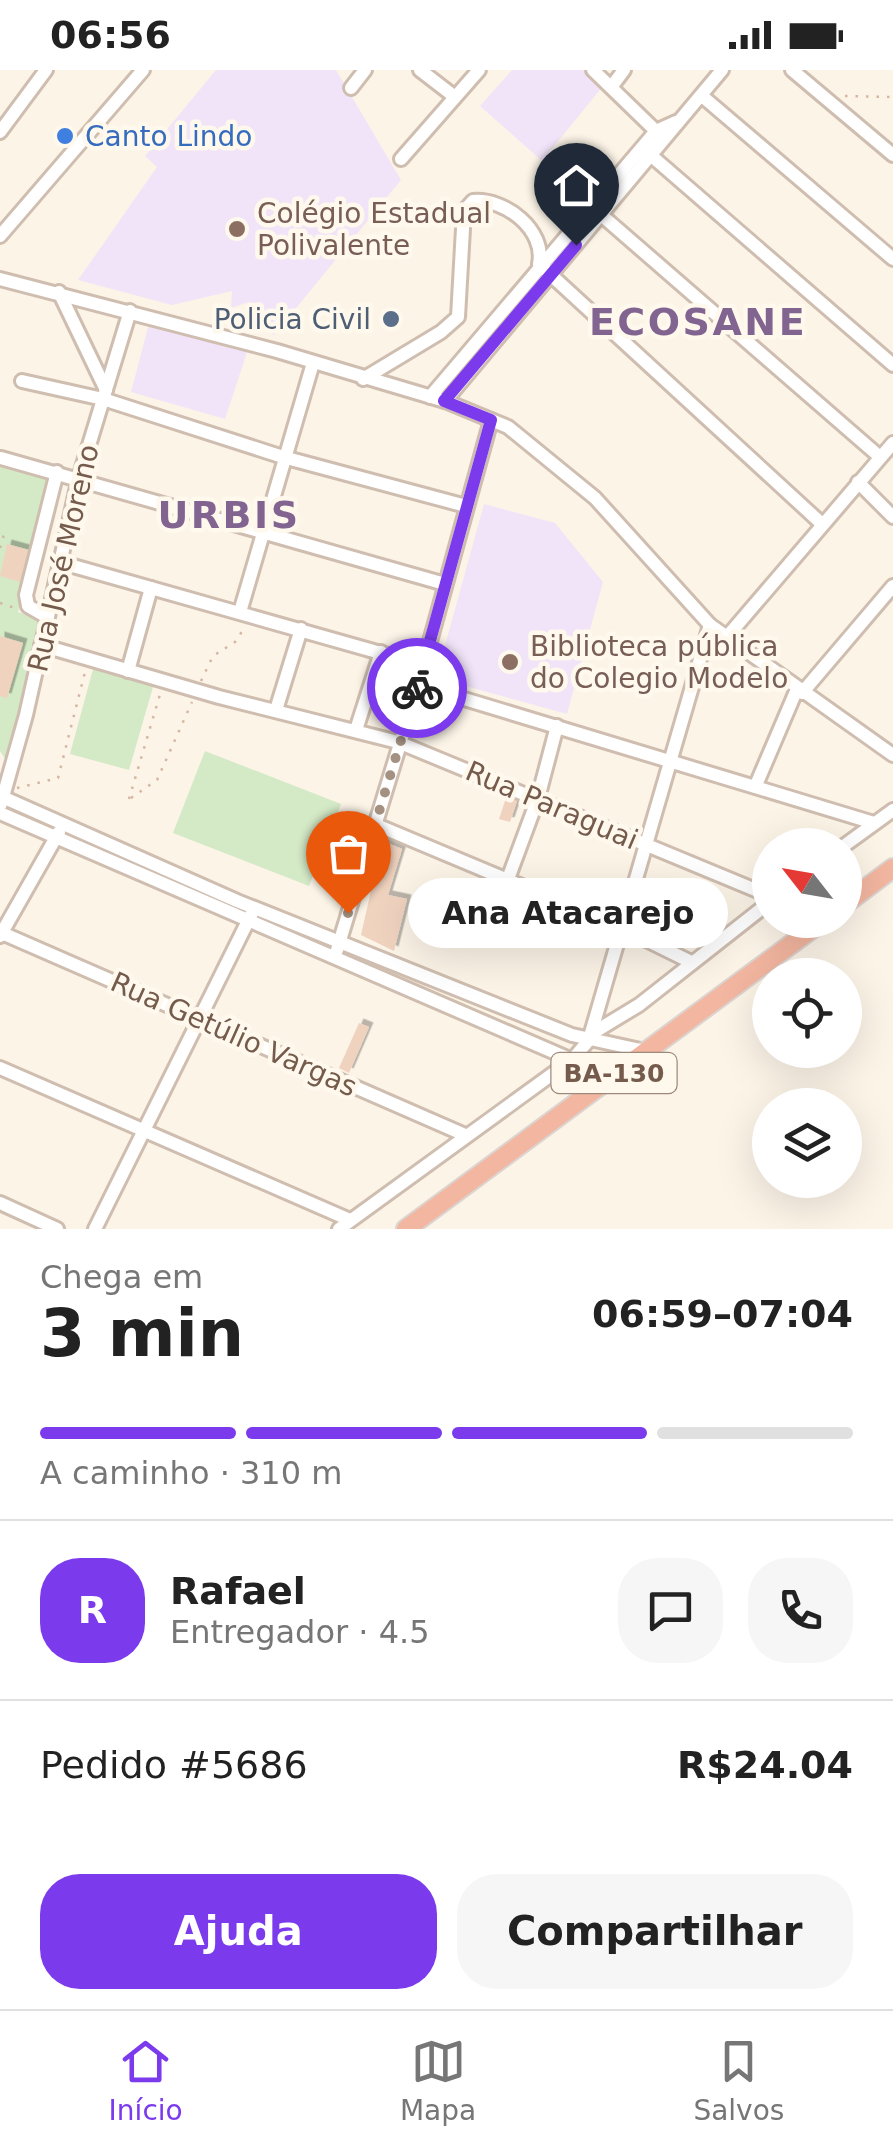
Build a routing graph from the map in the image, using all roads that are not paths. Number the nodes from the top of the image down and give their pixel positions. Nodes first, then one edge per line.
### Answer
1 (46, 70) edge
2 (143, 70) edge
3 (365, 70) edge
4 (420, 70) edge
5 (479, 70) edge
6 (592, 70) edge
7 (624, 70) edge
8 (722, 70) edge
9 (792, 70) edge
10 (612, 86) junction
11 (350, 88) dead end
12 (702, 96) junction
13 (455, 97) junction
14 (0, 132) edge
15 (661, 135) junction
16 (647, 152) junction
17 (893, 155) edge
18 (402, 159) dead end
19 (596, 211) junction
20 (0, 236) edge
21 (893, 259) edge
22 (540, 264) junction
23 (551, 274) junction
24 (2, 277) edge
25 (59, 292) junction
26 (130, 311) junction
27 (458, 317) junction
28 (481, 332) junction
29 (312, 363) junction
30 (893, 365) edge
31 (363, 378) junction
32 (22, 381) dead end
33 (104, 395) junction
34 (437, 399) junction
35 (491, 420) junction
36 (893, 443) edge
37 (880, 457) junction
38 (1, 458) edge
39 (283, 458) junction
40 (57, 472) junction
41 (79, 478) junction
42 (858, 482) junction
43 (466, 506) junction
44 (893, 516) edge
45 (822, 524) junction
46 (260, 532) junction
47 (59, 562) junction
48 (445, 584) junction
49 (893, 586) edge
50 (151, 588) junction
51 (240, 612) junction
52 (48, 616) junction
53 (710, 626) junction
54 (301, 629) junction
55 (726, 638) junction
56 (41, 645) junction
57 (381, 652) junction
58 (424, 665) junction
59 (128, 671) junction
60 (418, 685) junction
61 (800, 691) junction
62 (276, 710) junction
63 (558, 726) junction
64 (356, 730) junction
65 (398, 742) junction
66 (893, 756) edge
67 (674, 760) junction
68 (756, 785) junction
69 (538, 798) junction
70 (1, 803) edge
71 (893, 810) edge
72 (874, 823) junction
73 (374, 824) junction
74 (62, 825) junction
75 (862, 832) edge
76 (55, 838) junction
77 (647, 845) junction
78 (893, 868) edge
79 (508, 879) junction
80 (752, 891) edge
81 (862, 891) edge
82 (752, 913) edge
83 (252, 914) junction
84 (622, 928) junction
85 (1, 935) edge
86 (799, 938) edge
87 (337, 949) junction
88 (691, 962) junction
89 (514, 1012) junction
90 (199, 1018) junction
91 (507, 1030) junction
92 (590, 1037) junction
93 (645, 1051) junction
94 (573, 1059) junction
95 (0, 1068) edge
96 (610, 1076) junction
97 (144, 1133) junction
98 (465, 1135) junction
99 (0, 1203) edge
100 (350, 1220) junction
101 (58, 1229) edge
102 (95, 1229) edge
103 (338, 1229) edge
104 (406, 1229) edge

1 - 14 street
2 - 20 street
3 - 11 street
4 - 13 street
5 - 13 street
6 - 10 street
7 - 10 street
8 - 12 street
9 - 17 street
10 - 15 street
12 - 15 street
12 - 21 street
13 - 18 street
15 - 16 street
16 - 19 street
16 - 30 street
19 - 22 street
19 - 23 street
19 - 37 street
22 - 23 street
22 - 27 street
22 - 28 street
23 - 34 street
23 - 45 street
24 - 25 street
25 - 26 street
25 - 33 street
26 - 29 street
26 - 33 street, Rua José Moreno
27 - 28 street
27 - 31 street
28 - 34 street
29 - 31 street
29 - 39 street
31 - 34 street
32 - 33 street
33 - 39 street
33 - 41 street, Rua José Moreno
34 - 35 street
35 - 43 street
35 - 53 street
36 - 37 street
37 - 42 street
38 - 40 street
39 - 43 street
39 - 46 street
40 - 41 street
40 - 52 street
41 - 46 street
41 - 47 street, Rua José Moreno
42 - 44 street
42 - 45 street
43 - 48 street
45 - 55 street
46 - 48 street
46 - 51 street
47 - 50 street
47 - 52 street, Rua José Moreno
48 - 58 street
49 - 61 street
50 - 51 street
50 - 59 street
51 - 54 street
52 - 56 street, Rua José Moreno
53 - 55 street
53 - 67 street
54 - 57 street
54 - 62 street
55 - 61 street
56 - 59 street, Rua Paraguai
56 - 70 street, Rua José Moreno
57 - 58 street
57 - 64 street
58 - 60 street
59 - 62 street, Rua Paraguai
60 - 63 street
60 - 65 street
61 - 66 street
61 - 68 street
62 - 64 street, Rua Paraguai
63 - 67 street
63 - 69 street
64 - 65 street, Rua Paraguai
65 - 69 street, Rua Paraguai
65 - 73 street
67 - 68 street
67 - 77 street
68 - 72 street
69 - 77 street, Rua Paraguai
69 - 79 street
70 - 74 street
70 - 76 street
71 - 72 street
72 - 75 street
73 - 79 street
73 - 87 street
74 - 76 street
74 - 83 street
76 - 83 street
76 - 85 street
77 - 80 street, Rua Paraguai
77 - 84 street
78 - 81 highway
79 - 84 street
82 - 88 street
83 - 87 street
83 - 90 street
84 - 88 street
84 - 92 street
85 - 90 street, Rua Getúlio Vargas
86 - 93 highway, BA-130
87 - 89 street
87 - 91 street
88 - 92 street
89 - 91 street
89 - 92 street
90 - 97 street
90 - 98 street, Rua Getúlio Vargas
91 - 94 street
92 - 93 street
92 - 94 street
93 - 96 highway, BA-130
94 - 96 street
94 - 98 street
95 - 97 street
96 - 104 highway, BA-130
97 - 100 street
97 - 102 street
98 - 100 street
99 - 101 street
100 - 103 street

